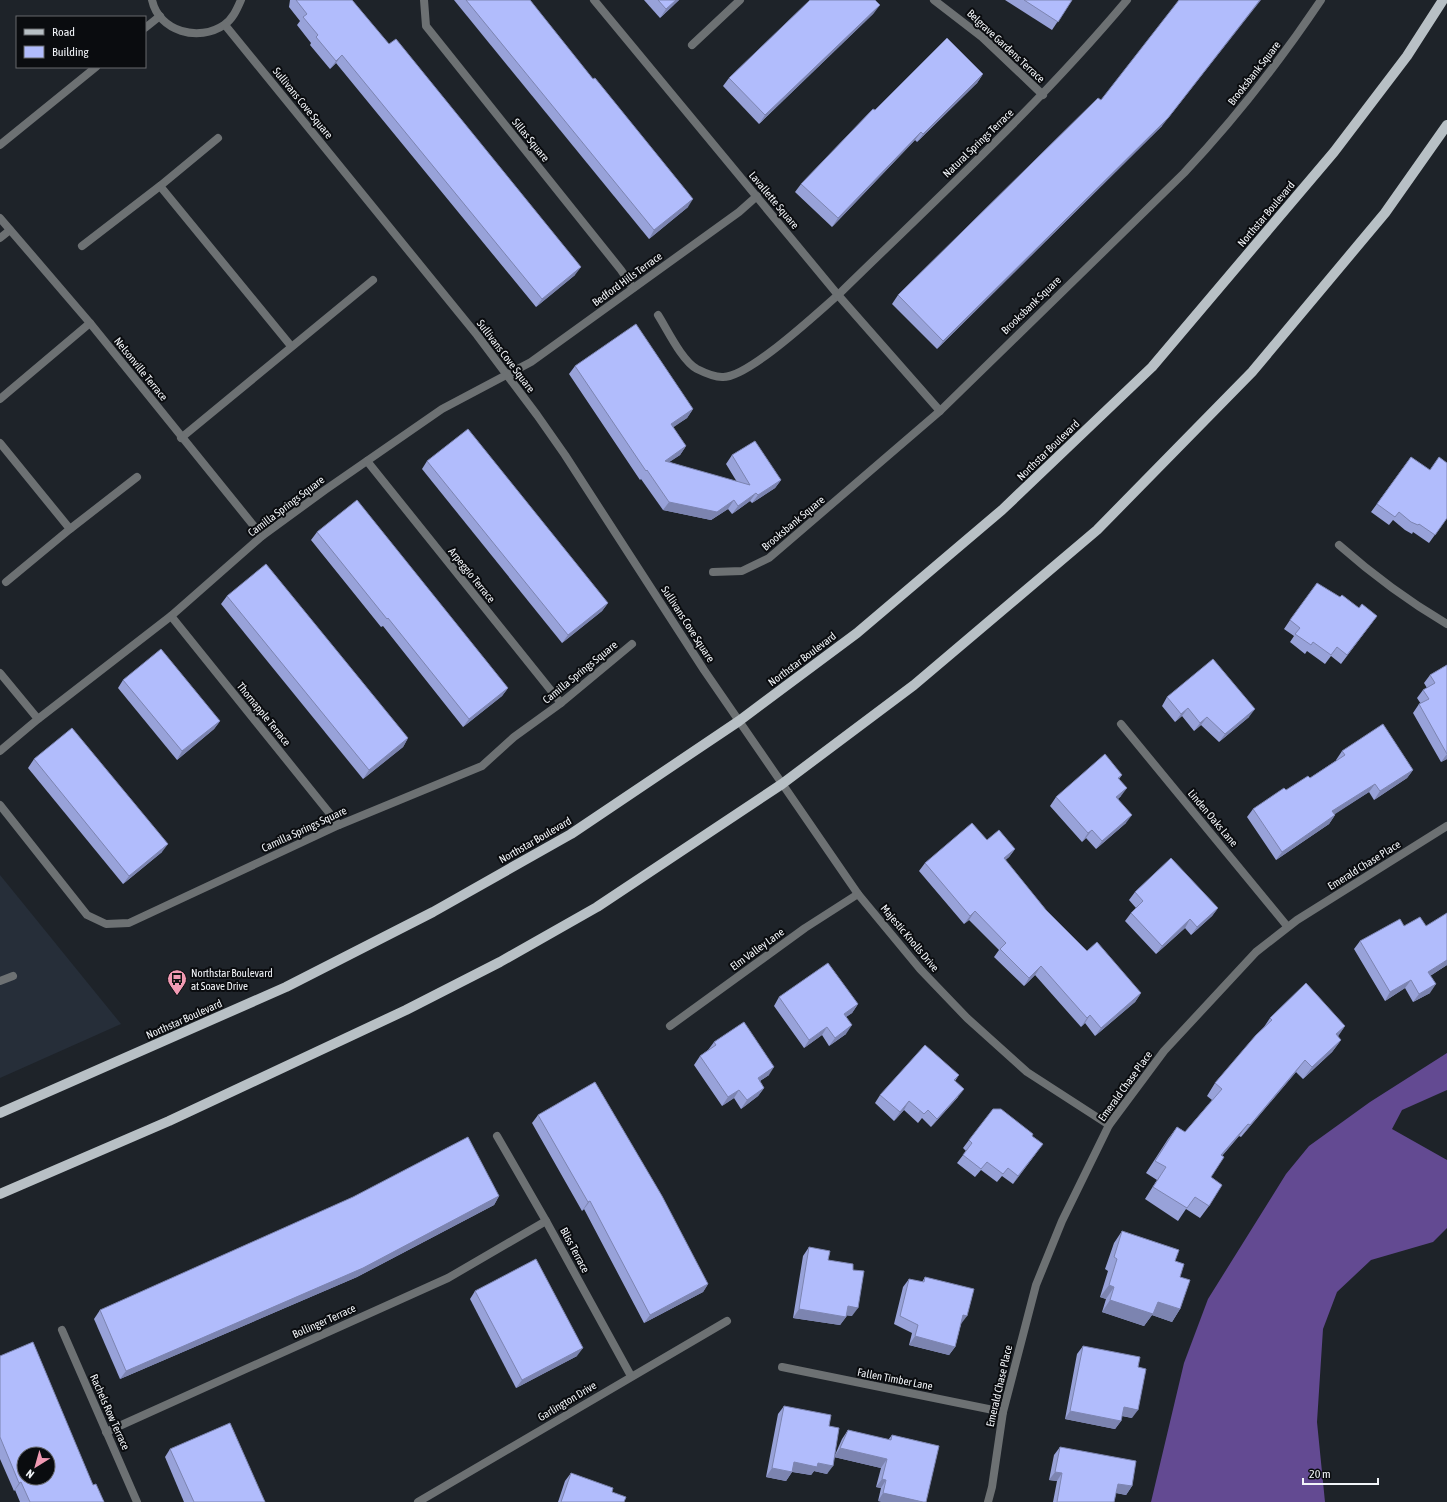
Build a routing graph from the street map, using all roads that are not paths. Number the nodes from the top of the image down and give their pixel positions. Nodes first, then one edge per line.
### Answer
1 (152, 0) edge
2 (241, 0) edge
3 (424, 0) edge
4 (594, 0) edge
5 (740, 0) edge
6 (934, 0) edge
7 (1127, 0) edge
8 (1321, 0) edge
9 (1443, 0) edge
10 (160, 16) junction
11 (225, 24) junction
12 (146, 27) edge
13 (692, 45) dead end
14 (95, 68) edge
15 (1043, 95) junction
16 (1447, 125) edge
17 (218, 138) dead end
18 (0, 145) edge
19 (160, 186) junction
20 (756, 196) junction
21 (0, 218) edge
22 (10, 230) junction
23 (0, 238) edge
24 (82, 246) dead end
25 (372, 280) dead end
26 (634, 288) junction
27 (838, 295) junction
28 (658, 314) dead end
29 (90, 323) junction
30 (291, 346) junction
31 (506, 374) junction
32 (0, 398) edge
33 (940, 411) junction
34 (181, 438) junction
35 (0, 443) edge
36 (367, 462) junction
37 (137, 477) dead end
38 (70, 529) junction
39 (262, 536) junction
40 (1339, 545) dead end
41 (713, 572) dead end
42 (6, 582) dead end
43 (171, 616) junction
44 (1447, 624) edge
45 (632, 644) dead end
46 (0, 673) edge
47 (560, 702) junction
48 (38, 719) junction
49 (739, 721) junction
50 (1121, 724) dead end
51 (0, 751) edge
52 (782, 784) junction
53 (0, 805) edge
54 (339, 825) junction
55 (1447, 826) edge
56 (858, 894) junction
57 (1288, 926) junction
58 (13, 976) dead end
59 (0, 981) edge
60 (670, 1026) dead end
61 (0, 1113) edge
62 (1109, 1125) junction
63 (497, 1136) dead end
64 (0, 1194) edge
65 (546, 1221) junction
66 (727, 1321) dead end
67 (62, 1330) dead end
68 (782, 1367) dead end
69 (631, 1376) junction
70 (1003, 1412) junction
71 (106, 1432) junction
72 (137, 1502) edge
73 (418, 1502) edge
74 (988, 1502) edge

1 - 10 street
2 - 11 street
3 - 26 street, Sillas Square
4 - 20 street, Lavallette Square
5 - 13 street
6 - 15 street, Belgrave Gardens Terrace
7 - 15 street, Natural Springs Terrace
8 - 33 street, Brooksbank Square
9 - 49 main road, Northstar Boulevard
10 - 11 street
10 - 12 street
11 - 31 street, Sullivans Cove Square
14 - 18 street
15 - 27 street, Natural Springs Terrace
16 - 52 main road
17 - 19 street
19 - 24 street
19 - 30 street
20 - 26 street, Bedford Hills Terrace
20 - 27 street, Lavallette Square
21 - 22 street, Nelsonville Terrace
22 - 23 street
22 - 29 street, Nelsonville Terrace
25 - 30 street
26 - 31 street, Bedford Hills Terrace
27 - 28 street, Natural Springs Terrace
27 - 33 street, Lavallette Square
29 - 32 street
29 - 34 street, Nelsonville Terrace
30 - 34 street
31 - 36 street, Camilla Springs Square
31 - 49 street, Sullivans Cove Square
33 - 41 street, Brooksbank Square
34 - 39 street, Nelsonville Terrace
35 - 38 street
36 - 39 street, Camilla Springs Square
36 - 47 street, Arpeggio Terrace
37 - 38 street
38 - 42 street
39 - 43 street, Camilla Springs Square
40 - 44 street
43 - 48 street, Camilla Springs Square
43 - 54 street, Thornapple Terrace
45 - 47 street, Camilla Springs Square
46 - 48 street
47 - 54 street, Camilla Springs Square
48 - 51 street, Camilla Springs Square
49 - 52 street, Majestic Knolls Drive
49 - 61 main road, Northstar Boulevard
50 - 57 street, Linden Oaks Lane
52 - 56 street, Majestic Knolls Drive
52 - 64 main road
53 - 54 street, Camilla Springs Square
55 - 57 street, Emerald Chase Place
56 - 60 street, Elm Valley Lane
56 - 62 street, Majestic Knolls Drive
57 - 62 street, Emerald Chase Place
58 - 59 street
62 - 70 street, Emerald Chase Place
63 - 65 street, Bliss Terrace
65 - 69 street, Bliss Terrace
65 - 71 street, Bollinger Terrace
66 - 69 street, Garlington Drive
67 - 71 street, Rachels Row Terrace
68 - 70 street, Fallen Timber Lane
69 - 73 street, Garlington Drive
70 - 74 street, Emerald Chase Place
71 - 72 street, Rachels Row Terrace

